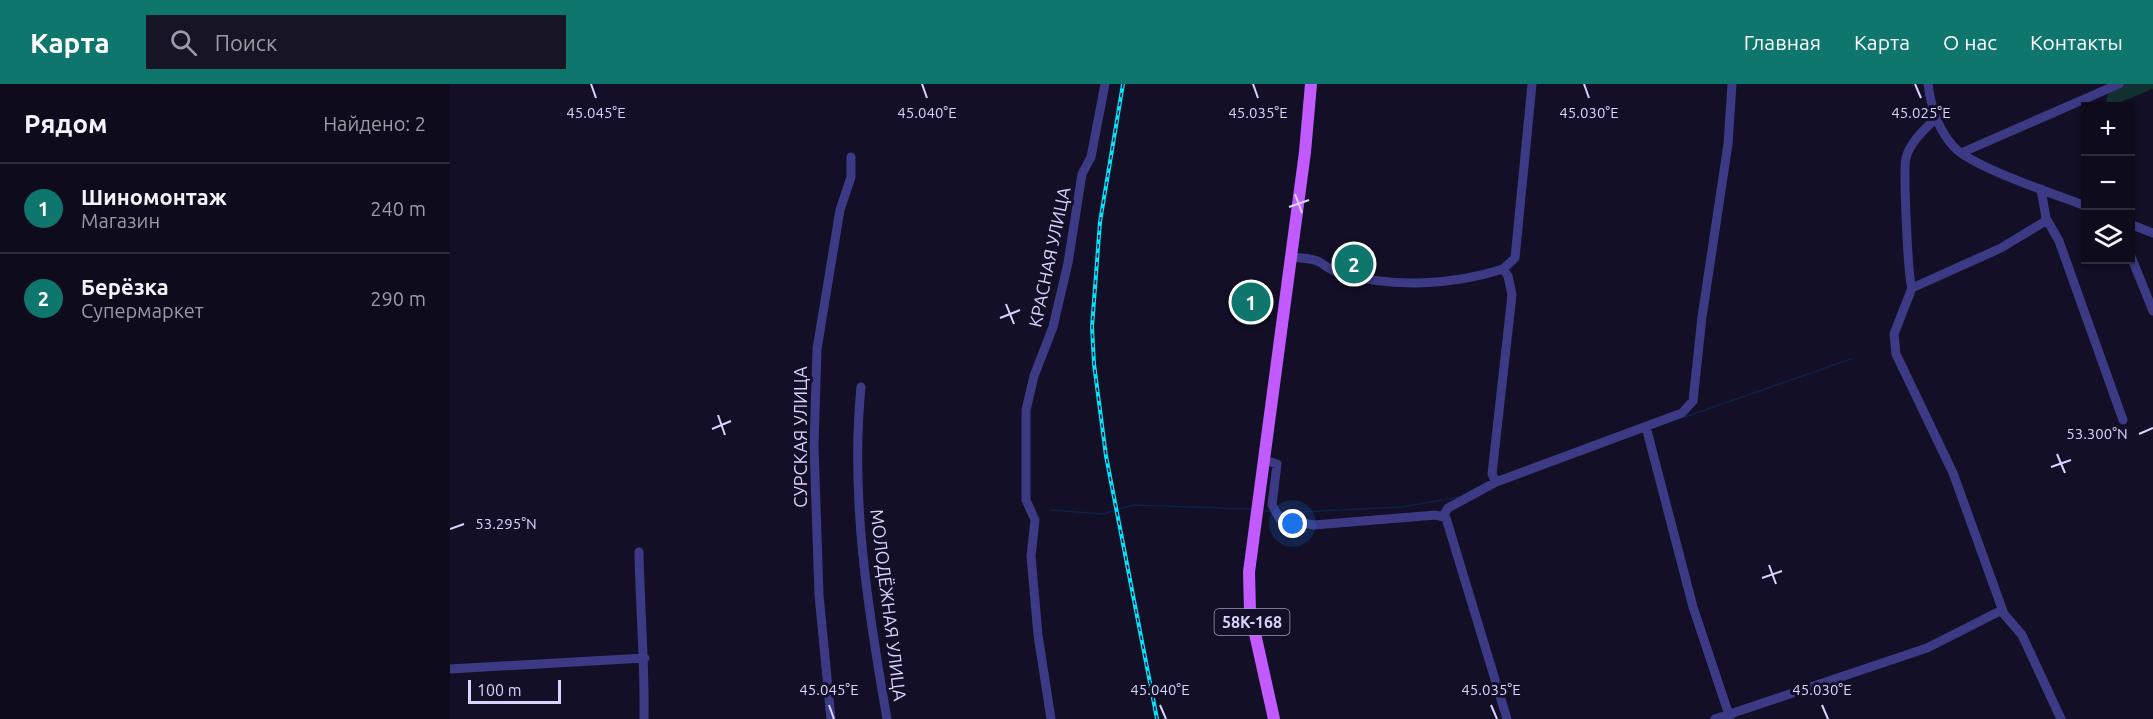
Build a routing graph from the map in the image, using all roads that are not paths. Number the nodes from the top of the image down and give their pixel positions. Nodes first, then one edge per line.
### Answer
1 (1105, 84) edge
2 (1311, 84) edge
3 (1532, 84) edge
4 (1732, 84) edge
5 (1928, 84) edge
6 (2119, 84) edge
7 (1936, 118) junction
8 (1961, 153) junction
9 (851, 157) dead end
10 (2042, 189) junction
11 (2081, 204) edge
12 (2046, 218) junction
13 (2135, 226) edge
14 (2153, 233) edge
15 (1291, 257) junction
16 (2134, 264) edge
17 (1503, 269) junction
18 (1912, 288) junction
19 (2153, 311) edge
20 (861, 387) dead end
21 (2123, 420) dead end
22 (1646, 427) junction
23 (1264, 460) junction
24 (1496, 482) junction
25 (1443, 516) junction
26 (639, 552) dead end
27 (2002, 610) junction
28 (645, 658) junction
29 (450, 669) edge
30 (1730, 716) edge
31 (644, 719) edge
32 (831, 719) edge
33 (887, 719) edge
34 (1051, 719) edge
35 (1274, 719) edge
36 (1507, 719) edge
37 (1715, 719) edge
38 (2061, 719) edge

1 - 34 street, КРАСНАЯ УЛИЦА
2 - 15 main road, 58К-168
3 - 17 street
4 - 22 street
5 - 7 street
6 - 8 street
7 - 8 street
7 - 18 street
8 - 10 street
9 - 32 street, СУРСКАЯ УЛИЦА
10 - 11 street
10 - 12 street
12 - 18 street
12 - 21 street
13 - 14 street
15 - 17 street
15 - 23 main road, 58К-168
16 - 19 street
17 - 24 street
18 - 27 street
20 - 33 street, МОЛОДЁЖНАЯ УЛИЦА
22 - 24 street
22 - 30 street
23 - 25 street
23 - 35 main road, 58К-168
24 - 25 street
25 - 36 street
26 - 28 street
27 - 30 street
27 - 38 street
28 - 29 street
28 - 31 street
30 - 37 street

